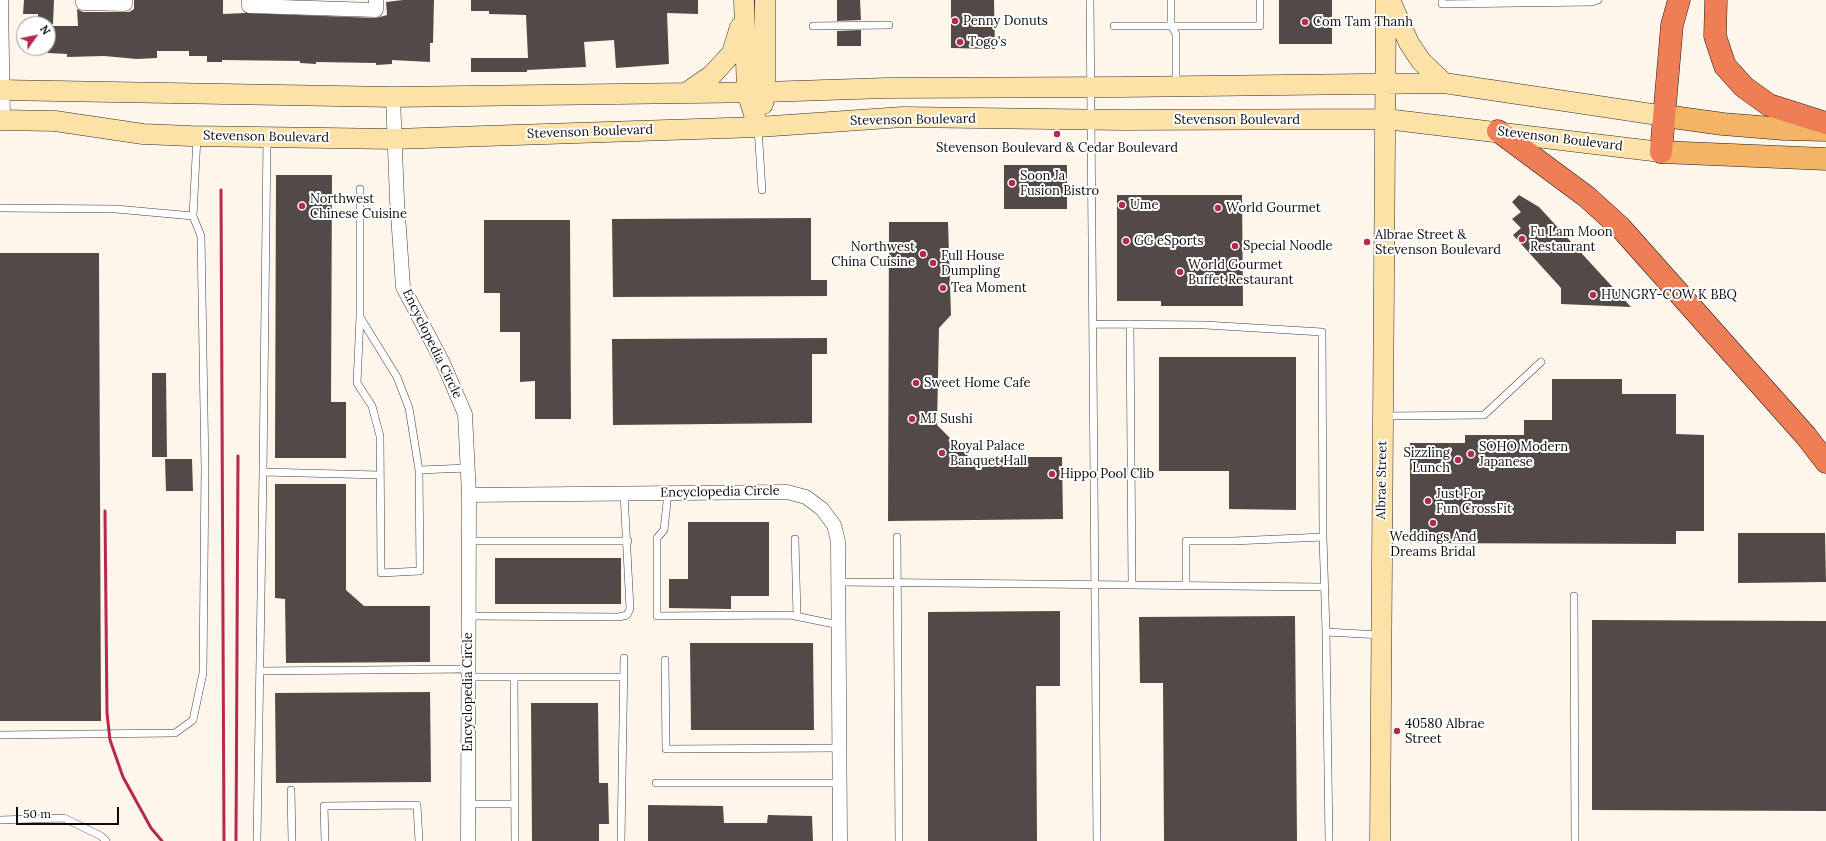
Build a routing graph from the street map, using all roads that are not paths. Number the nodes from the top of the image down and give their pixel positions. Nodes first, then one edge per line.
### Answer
1 (1, 0) edge
2 (83, 0) edge
3 (125, 0) edge
4 (249, 0) edge
5 (376, 0) edge
6 (765, 0) edge
7 (1090, 0) edge
8 (1171, 0) edge
9 (1260, 0) edge
10 (1386, 0) edge
11 (1390, 0) edge
12 (1442, 0) edge
13 (1598, 0) edge
14 (1679, 0) edge
15 (1716, 0) edge
16 (1475, 2) edge
17 (745, 5) edge
18 (0, 24) edge
19 (889, 25) dead end
20 (813, 26) dead end
21 (1114, 26) dead end
22 (1172, 26) junction
23 (1444, 83) junction
24 (1386, 84) junction
25 (1176, 87) junction
26 (1091, 88) junction
27 (1, 90) edge
28 (756, 92) junction
29 (686, 93) junction
30 (393, 97) junction
31 (1665, 116) junction
32 (1386, 119) junction
33 (1, 120) edge
34 (1091, 120) junction
35 (1826, 123) edge
36 (758, 127) junction
37 (1826, 130) edge
38 (1498, 131) junction
39 (197, 136) junction
40 (267, 137) junction
41 (394, 139) junction
42 (1661, 152) junction
43 (1826, 159) edge
44 (360, 189) dead end
45 (762, 190) dead end
46 (0, 208) edge
47 (193, 216) junction
48 (360, 317) junction
49 (1094, 324) junction
50 (1130, 324) junction
51 (1541, 362) dead end
52 (1383, 416) junction
53 (1826, 462) edge
54 (468, 468) junction
55 (419, 470) junction
56 (263, 472) junction
57 (380, 475) junction
58 (624, 493) junction
59 (668, 493) junction
60 (469, 495) junction
61 (896, 537) dead end
62 (1323, 538) junction
63 (795, 539) dead end
64 (469, 541) junction
65 (628, 541) junction
66 (838, 582) junction
67 (897, 583) junction
68 (1096, 585) junction
69 (1132, 585) junction
70 (1186, 586) junction
71 (1324, 587) junction
72 (1574, 596) dead end
73 (469, 616) junction
74 (797, 616) junction
75 (839, 625) junction
76 (1326, 632) junction
77 (1381, 636) junction
78 (624, 658) dead end
79 (665, 660) dead end
80 (260, 671) junction
81 (468, 673) junction
82 (514, 677) junction
83 (624, 677) junction
84 (0, 735) edge
85 (840, 748) junction
86 (656, 783) dead end
87 (840, 784) junction
88 (290, 790) dead end
89 (468, 804) junction
90 (515, 804) junction
91 (0, 820) edge
92 (106, 841) edge
93 (257, 841) edge
94 (292, 841) edge
95 (325, 841) edge
96 (418, 841) edge
97 (468, 841) edge
98 (516, 841) edge
99 (621, 841) edge
100 (840, 841) edge
101 (899, 841) edge
102 (1097, 841) edge
103 (1329, 841) edge
104 (1380, 841) edge
105 (1575, 841) edge

1 - 18 street
2 - 3 street
4 - 5 street
6 - 28 main road
7 - 26 lane
8 - 22 lane
9 - 22 lane
10 - 24 main road, Albrae Street
11 - 23 main road
12 - 16 lane
13 - 16 lane
14 - 31 highway
15 - 35 highway
17 - 28 main road
17 - 29 main road
18 - 27 street
19 - 20 lane
21 - 22 lane
22 - 25 lane
23 - 24 main road
23 - 31 main road
24 - 25 main road
24 - 32 main road, Albrae Street
25 - 26 main road
26 - 28 main road
26 - 34 lane
27 - 30 main road
27 - 33 street
28 - 29 main road
28 - 36 main road
29 - 30 main road
30 - 41 street, Encyclopedia Circle
31 - 37 main road
31 - 42 highway
32 - 34 main road, Stevenson Boulevard
32 - 38 main road, Stevenson Boulevard
32 - 52 main road, Albrae Street
33 - 39 main road, Stevenson Boulevard
34 - 36 main road, Stevenson Boulevard
34 - 49 lane
36 - 41 main road, Stevenson Boulevard
36 - 45 lane
38 - 42 main road, Stevenson Boulevard
38 - 53 highway
39 - 40 main road, Stevenson Boulevard
39 - 47 lane
40 - 41 main road, Stevenson Boulevard
40 - 56 lane
41 - 54 street, Encyclopedia Circle
42 - 43 main road, Stevenson Boulevard
44 - 48 lane
46 - 47 lane
47 - 84 lane
48 - 55 lane
48 - 57 lane
49 - 50 lane
49 - 68 lane
50 - 62 lane
50 - 69 lane
51 - 52 lane
52 - 77 main road, Albrae Street
54 - 55 lane
54 - 60 street, Encyclopedia Circle
55 - 57 lane
56 - 57 lane
56 - 80 lane
58 - 59 street, Encyclopedia Circle
58 - 60 street, Encyclopedia Circle
58 - 65 lane
59 - 66 street, Encyclopedia Circle
59 - 74 lane
60 - 64 street, Encyclopedia Circle
61 - 67 lane
62 - 70 lane
62 - 71 lane
63 - 74 lane
64 - 65 lane
64 - 73 street, Encyclopedia Circle
65 - 73 lane
66 - 67 lane
66 - 75 street, Encyclopedia Circle
67 - 68 lane
67 - 101 lane
68 - 69 lane
68 - 102 lane
69 - 70 lane
70 - 71 lane
71 - 76 lane
72 - 105 lane
73 - 81 street, Encyclopedia Circle
74 - 75 lane
75 - 85 street, Encyclopedia Circle
76 - 77 lane
76 - 103 lane
77 - 104 main road, Albrae Street
78 - 83 lane
79 - 85 lane
80 - 81 lane
80 - 93 lane
81 - 82 lane
81 - 89 street, Encyclopedia Circle
82 - 83 lane
82 - 90 lane
83 - 99 lane
85 - 87 street, Encyclopedia Circle
86 - 87 lane
87 - 100 street, Encyclopedia Circle
88 - 94 lane
89 - 90 lane
89 - 97 street, Encyclopedia Circle
90 - 98 lane
91 - 92 lane
95 - 96 lane

